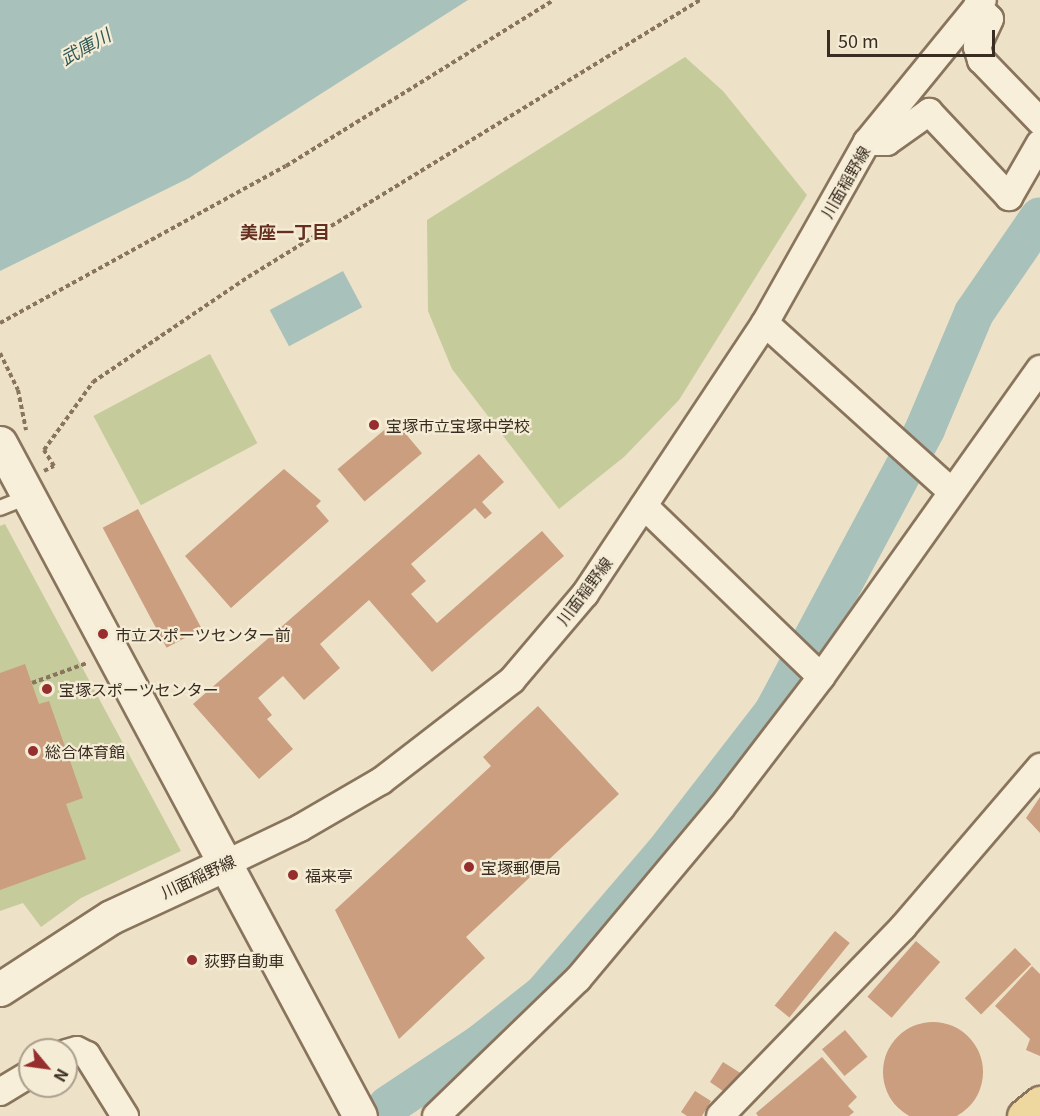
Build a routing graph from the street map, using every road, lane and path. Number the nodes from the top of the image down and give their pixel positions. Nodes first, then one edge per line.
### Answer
1 (554, 0) edge
2 (700, 0) edge
3 (980, 3) edge
4 (1040, 121) edge
5 (867, 142) junction
6 (1040, 143) edge
7 (0, 323) edge
8 (765, 323) junction
9 (0, 353) edge
10 (1040, 369) edge
11 (14, 443) edge
12 (20, 488) edge
13 (951, 491) junction
14 (644, 506) junction
15 (87, 663) dead end
16 (821, 677) junction
17 (32, 683) dead end
18 (1040, 767) edge
19 (225, 864) junction
20 (0, 989) edge
21 (78, 1050) edge
22 (18, 1081) edge
23 (0, 1092) edge
24 (1040, 1103) edge
25 (125, 1116) edge
26 (360, 1116) edge
27 (436, 1116) edge
28 (720, 1116) edge
29 (1024, 1116) edge

1 - 7 path
2 - 12 path
3 - 4 street
3 - 5 street, 川面稲野線
5 - 6 street
5 - 8 street, 川面稲野線
8 - 13 street
8 - 14 street, 川面稲野線
9 - 11 path
10 - 13 street
11 - 12 street
12 - 19 street
13 - 16 street
14 - 16 street
14 - 19 street, 川面稲野線
15 - 17 path
16 - 27 street
18 - 28 street
19 - 20 street, 川面稲野線
19 - 26 street
21 - 25 street
22 - 23 street
24 - 29 main road

